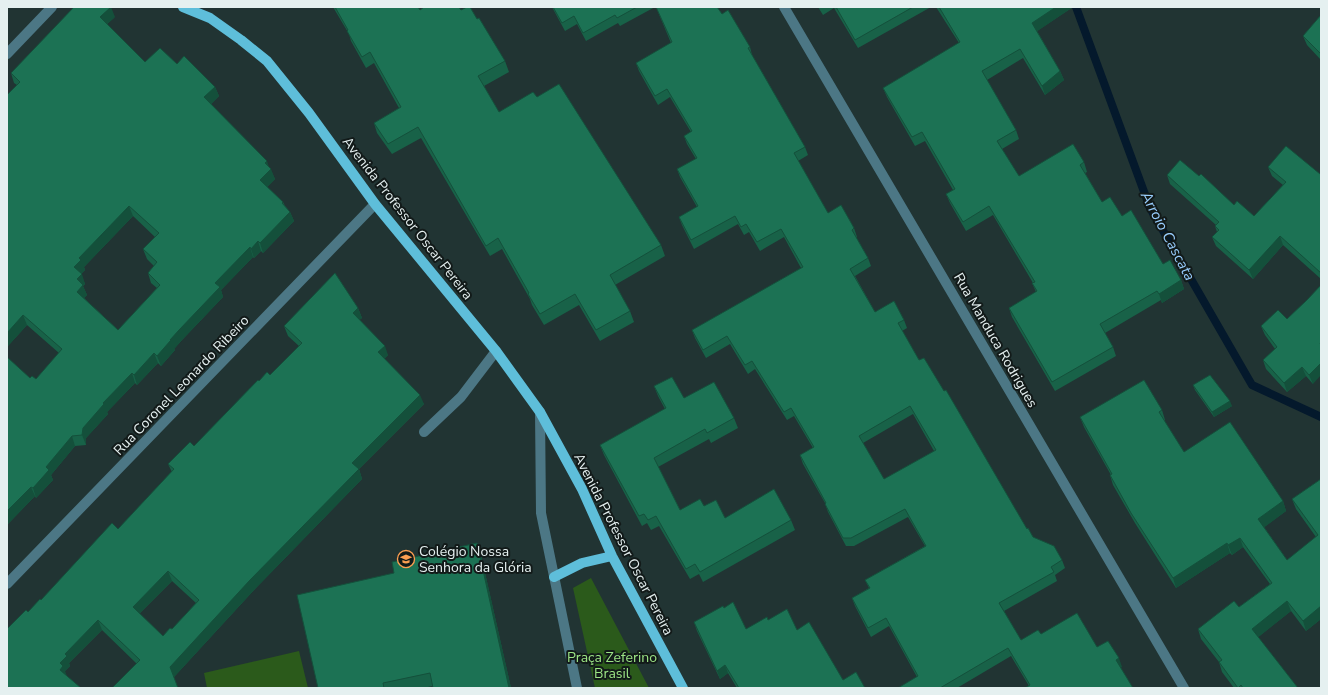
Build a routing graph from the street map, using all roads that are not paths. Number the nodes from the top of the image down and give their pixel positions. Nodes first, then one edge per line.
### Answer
1 (52, 7) edge
2 (183, 7) edge
3 (203, 7) edge
4 (784, 7) edge
5 (210, 18) junction
6 (7, 54) edge
7 (375, 204) junction
8 (496, 351) junction
9 (540, 412) junction
10 (424, 432) dead end
11 (612, 556) junction
12 (554, 577) junction
13 (7, 584) edge
14 (577, 688) edge
15 (683, 688) edge
16 (1184, 688) edge

1 - 6 street
2 - 5 main road, Avenida Professor Oscar Pereira
3 - 5 main road, Avenida Professor Oscar Pereira
4 - 16 street, Rua Manduca Rodrigues
5 - 7 main road, Avenida Professor Oscar Pereira
7 - 8 main road, Avenida Professor Oscar Pereira
7 - 13 street, Rua Coronel Leonardo Ribeiro
8 - 9 main road, Avenida Professor Oscar Pereira
8 - 10 street
9 - 11 main road, Avenida Professor Oscar Pereira
9 - 12 street
11 - 12 main road
11 - 15 main road, Avenida Professor Oscar Pereira
12 - 14 street

